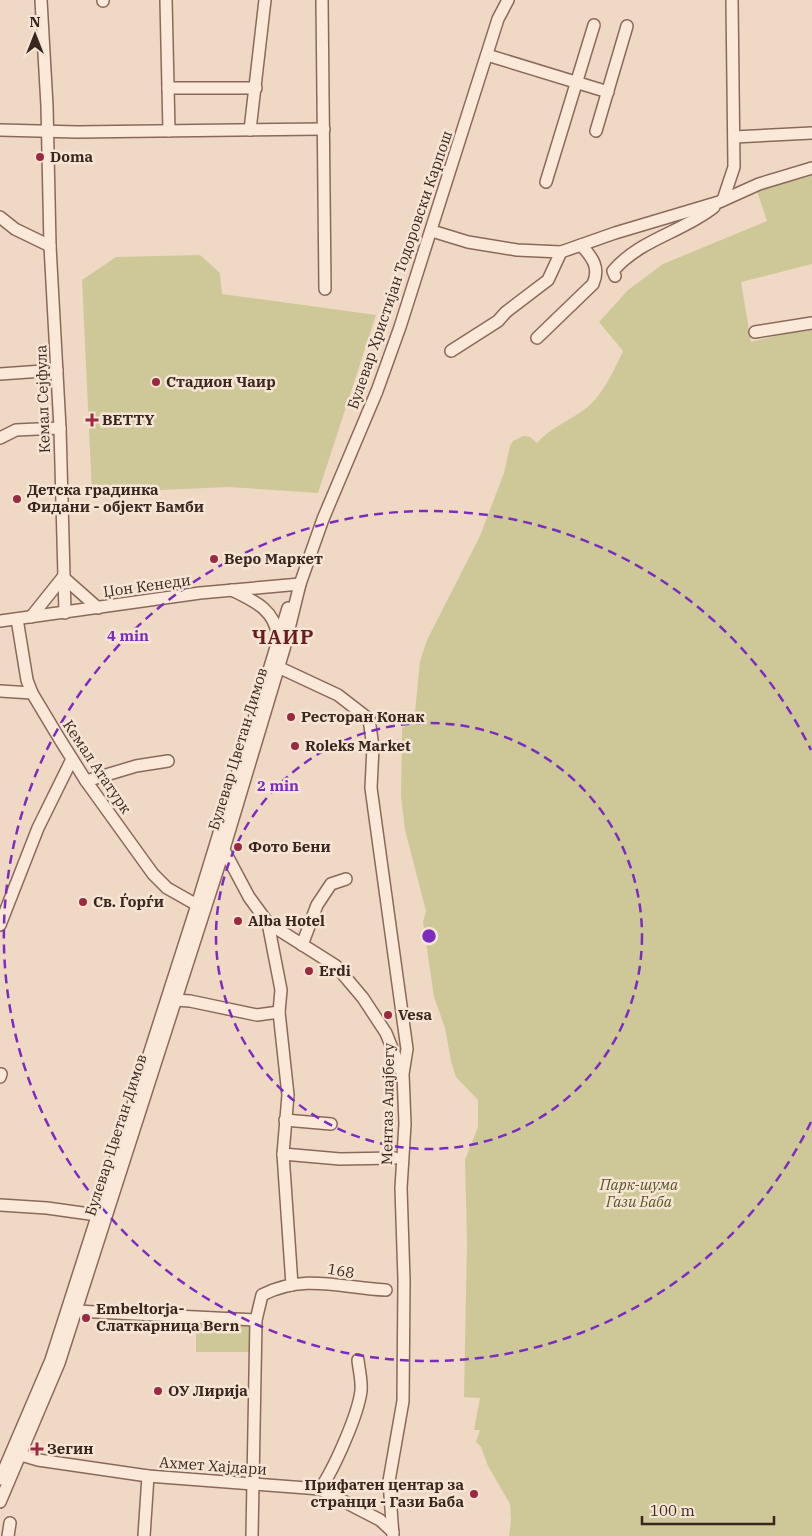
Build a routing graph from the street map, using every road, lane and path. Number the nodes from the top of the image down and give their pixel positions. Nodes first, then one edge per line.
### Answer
1 (41, 0) edge
2 (166, 0) edge
3 (265, 0) edge
4 (322, 0) edge
5 (501, 0) edge
6 (508, 0) edge
7 (732, 0) edge
8 (498, 19) junction
9 (594, 26) dead end
10 (627, 26) dead end
11 (487, 55) junction
12 (578, 82) junction
13 (168, 88) junction
14 (256, 88) junction
15 (608, 92) junction
16 (324, 129) junction
17 (0, 130) edge
18 (169, 130) junction
19 (250, 130) junction
20 (596, 131) dead end
21 (47, 132) junction
22 (812, 133) edge
23 (734, 138) junction
24 (812, 168) edge
25 (546, 182) dead end
26 (721, 201) junction
27 (0, 217) edge
28 (432, 231) junction
29 (581, 245) junction
30 (50, 246) junction
31 (561, 252) junction
32 (615, 276) dead end
33 (325, 289) dead end
34 (812, 322) edge
35 (755, 332) dead end
36 (537, 338) dead end
37 (451, 351) dead end
38 (57, 370) junction
39 (0, 374) edge
40 (60, 428) junction
41 (0, 438) edge
42 (63, 578) junction
43 (300, 584) junction
44 (230, 590) junction
45 (98, 608) junction
46 (64, 613) junction
47 (31, 617) junction
48 (17, 619) junction
49 (0, 621) edge
50 (278, 636) junction
51 (278, 667) junction
52 (0, 691) edge
53 (32, 693) junction
54 (72, 758) junction
55 (168, 761) dead end
56 (86, 781) junction
57 (224, 850) junction
58 (346, 879) dead end
59 (197, 905) junction
60 (268, 923) junction
61 (0, 924) edge
62 (302, 945) junction
63 (175, 1000) junction
64 (279, 1012) junction
65 (403, 1074) junction
66 (285, 1120) junction
67 (331, 1124) dead end
68 (283, 1154) junction
69 (395, 1158) dead end
70 (0, 1205) edge
71 (102, 1216) junction
72 (292, 1285) junction
73 (386, 1290) dead end
74 (76, 1311) junction
75 (256, 1320) junction
76 (358, 1360) dead end
77 (21, 1455) junction
78 (4, 1462) edge
79 (148, 1476) junction
80 (0, 1478) edge
81 (252, 1482) junction
82 (320, 1489) junction
83 (0, 1502) edge
84 (10, 1523) dead end
85 (393, 1534) edge
86 (8, 1536) edge
87 (144, 1536) edge
88 (252, 1536) edge

1 - 21 street
2 - 13 street
3 - 14 street
4 - 16 street
5 - 8 street, Булевар Христијан Тодоровски Карпош
6 - 8 street, Булевар Христијан Тодоровски Карпош
7 - 23 street
8 - 11 street, Булевар Христијан Тодоровски Карпош
9 - 12 street
10 - 15 street
11 - 12 street
11 - 28 street, Булевар Христијан Тодоровски Карпош
12 - 15 street
12 - 25 street
13 - 14 street
13 - 18 street
14 - 19 street
15 - 20 street
16 - 19 street
16 - 33 street
17 - 21 street
18 - 19 street
18 - 21 street
21 - 30 street, Кемал Сејфула
22 - 23 street
23 - 26 street
24 - 26 street
26 - 29 street
26 - 32 street
27 - 30 street
28 - 31 street
28 - 43 street, Булевар Христијан Тодоровски Карпош
29 - 31 street
29 - 36 street
30 - 38 street, Кемал Сејфула
31 - 37 street
34 - 35 street
38 - 39 street
38 - 40 street, Кемал Сејфула
40 - 41 street
40 - 42 street, Кемал Сејфула
42 - 45 street
42 - 46 street, Кемал Сејфула
42 - 47 street
43 - 44 street, Џон Кенеди
43 - 50 street, Булевар Цветан Димов
43 - 51 street, Булевар Цветан Димов
44 - 45 street, Џон Кенеди
44 - 50 street
45 - 46 street, Џон Кенеди
46 - 47 street, Џон Кенеди
47 - 48 street, Џон Кенеди
48 - 49 street, Џон Кенеди
48 - 53 street, Кемал Ататурк
50 - 59 street, Булевар Цветан Димов
51 - 57 street, Булевар Цветан Димов
51 - 65 street, Ментаз Алајбегу
52 - 53 street
53 - 54 street, Кемал Ататурк
54 - 56 street, Кемал Ататурк
54 - 61 street
55 - 56 street
56 - 59 street, Кемал Ататурк
57 - 60 street
57 - 63 street, Булевар Цветан Димов
58 - 62 street
59 - 71 street, Булевар Цветан Димов
60 - 62 street
60 - 64 street
62 - 65 street
63 - 64 street
63 - 71 street, Булевар Цветан Димов
64 - 66 street
65 - 85 street, Ментаз Алајбегу
66 - 67 street
66 - 68 street
68 - 69 street
68 - 72 street
70 - 71 street
71 - 74 street, Булевар Цветан Димов
71 - 78 street, Булевар Цветан Димов
72 - 73 street, 168
72 - 75 street, 168
74 - 75 street
74 - 77 street, Булевар Цветан Димов
75 - 81 street
76 - 82 street
77 - 79 street, Ахмет Хајдари
77 - 83 street, Булевар Цветан Димов
78 - 80 street, Булевар Цветан Димов
79 - 81 street, Ахмет Хајдари
79 - 87 street
81 - 82 street, Ахмет Хајдари
81 - 88 street
82 - 85 street, Ахмет Хајдари
84 - 86 street

